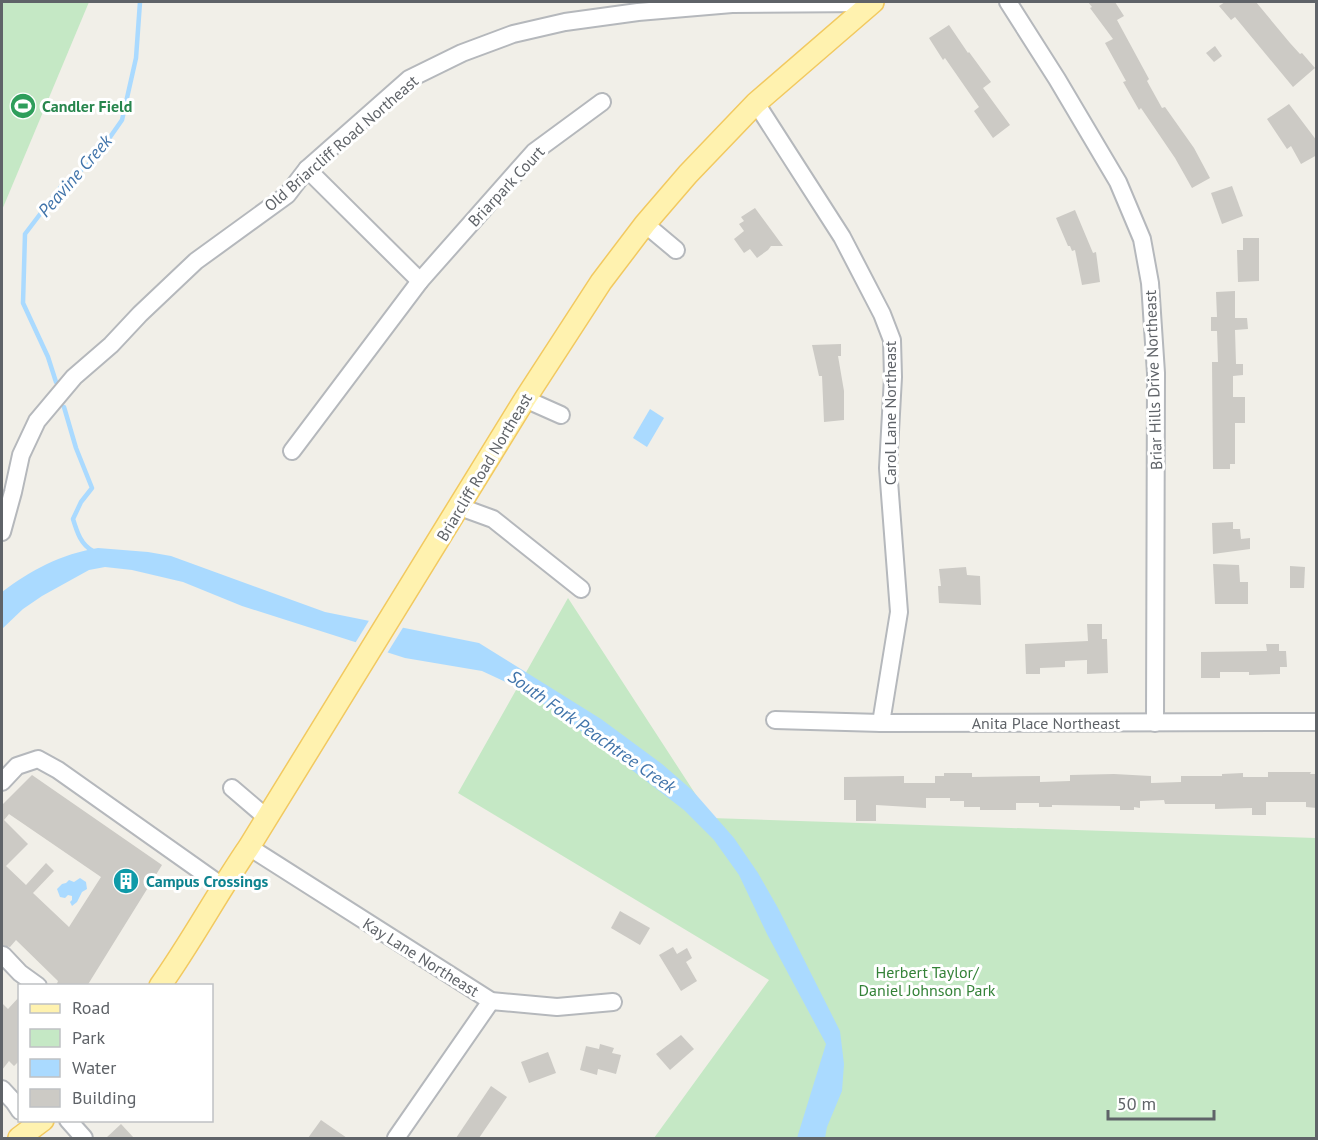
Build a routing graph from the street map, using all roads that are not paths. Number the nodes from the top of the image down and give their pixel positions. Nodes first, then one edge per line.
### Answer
1 (872, 2) edge
2 (1008, 2) edge
3 (602, 102) dead end
4 (756, 103) junction
5 (307, 169) junction
6 (645, 224) junction
7 (676, 250) dead end
8 (420, 281) junction
9 (525, 399) junction
10 (561, 415) dead end
11 (292, 451) dead end
12 (460, 507) junction
13 (2, 532) edge
14 (581, 589) dead end
15 (775, 720) dead end
16 (1317, 722) edge
17 (881, 723) junction
18 (1155, 723) junction
19 (2, 782) edge
20 (232, 788) dead end
21 (267, 818) junction
22 (249, 847) junction
23 (222, 886) junction
24 (3, 955) edge
25 (35, 984) edge
26 (161, 984) edge
27 (491, 1001) junction
28 (613, 1002) dead end
29 (2, 1089) edge
30 (18, 1108) edge
31 (70, 1122) edge
32 (84, 1138) edge
33 (396, 1138) edge

1 - 4 main road, Briarcliff Road Northeast
1 - 5 street, Old Briarcliff Road Northeast
2 - 18 street, Briar Hills Drive Northeast
3 - 8 street, Briarpark Court
4 - 6 main road, Briarcliff Road Northeast
4 - 17 street, Carol Lane Northeast
5 - 8 street
5 - 13 street, Old Briarcliff Road Northeast
6 - 7 street
6 - 9 main road, Briarcliff Road Northeast
8 - 11 street, Briarpark Court
9 - 10 street
9 - 12 main road, Briarcliff Road Northeast
12 - 14 street
12 - 21 main road, Briarcliff Road Northeast
15 - 17 street, Anita Place Northeast
16 - 18 street, Anita Place Northeast
17 - 18 street, Anita Place Northeast
19 - 23 street
20 - 21 street
21 - 22 main road, Briarcliff Road Northeast
22 - 23 main road, Briarcliff Road Northeast
22 - 27 street, Kay Lane Northeast
23 - 26 main road, Briarcliff Road Northeast
24 - 25 street
27 - 28 street, Kay Lane Northeast
27 - 33 street
29 - 30 street
31 - 32 street

